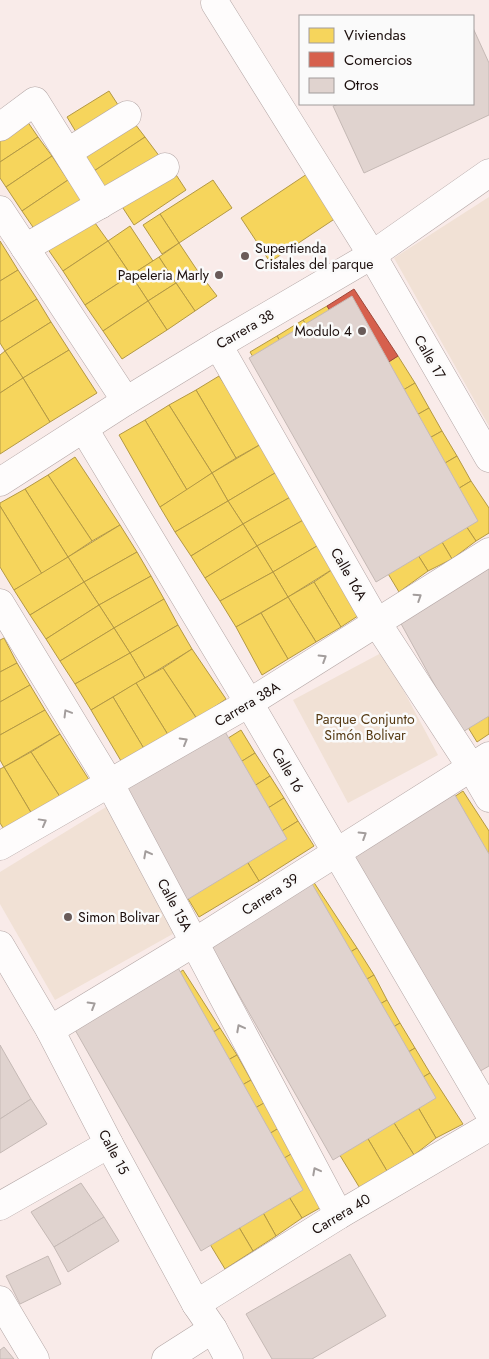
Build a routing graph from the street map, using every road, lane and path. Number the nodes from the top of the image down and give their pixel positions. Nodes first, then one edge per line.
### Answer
1 (215, 3) dead end
2 (127, 115) dead end
3 (0, 127) edge
4 (68, 152) junction
5 (165, 167) dead end
6 (489, 174) edge
7 (100, 205) junction
8 (0, 210) edge
9 (25, 248) junction
10 (372, 255) junction
11 (218, 345) junction
12 (126, 401) junction
13 (84, 429) junction
14 (489, 458) edge
15 (1, 479) edge
16 (489, 552) edge
17 (0, 603) edge
18 (377, 624) junction
19 (249, 703) junction
20 (480, 762) edge
21 (110, 784) junction
22 (489, 798) edge
23 (0, 846) edge
24 (336, 852) junction
25 (195, 942) junction
26 (0, 945) edge
27 (50, 1030) junction
28 (489, 1113) edge
29 (489, 1127) edge
30 (109, 1144) junction
31 (0, 1206) edge
32 (339, 1214) junction
33 (0, 1300) edge
34 (196, 1304) junction
35 (212, 1329) junction
36 (35, 1359) edge
37 (166, 1359) edge
38 (229, 1359) edge

1 - 10 street, Calle 17
2 - 4 street
3 - 4 street
4 - 7 street
5 - 7 street
6 - 10 street, Carrera 38
7 - 9 street
8 - 9 street
9 - 12 street
10 - 11 street, Carrera 38
10 - 14 street, Calle 17
11 - 12 street, Carrera 38
11 - 18 street, Calle 16A
12 - 13 street, Carrera 38
13 - 15 street, Carrera 38
13 - 19 street, Calle 16
18 -> 16 street, Carrera 38A
21 -> 17 street, Calle 15A
19 -> 18 street, Carrera 38A
18 - 20 street, Calle 16A
21 -> 19 street, Carrera 38A
19 - 24 street, Calle 16
20 - 22 street, Calle 16A
24 -> 20 street, Carrera 39
23 -> 21 street, Carrera 38A
25 -> 21 street, Calle 15A
24 - 25 street, Carrera 39
24 - 28 street, Calle 16
27 -> 25 street, Carrera 39
32 -> 25 street, Calle 15A
26 - 27 street, Calle 15
27 - 30 street, Calle 15
29 - 32 street, Carrera 40
30 - 31 street
30 - 34 street, Calle 15
32 - 34 street, Carrera 40
33 - 36 street
34 - 35 street, Calle 15
35 - 37 street
35 - 38 street, Calle 15

